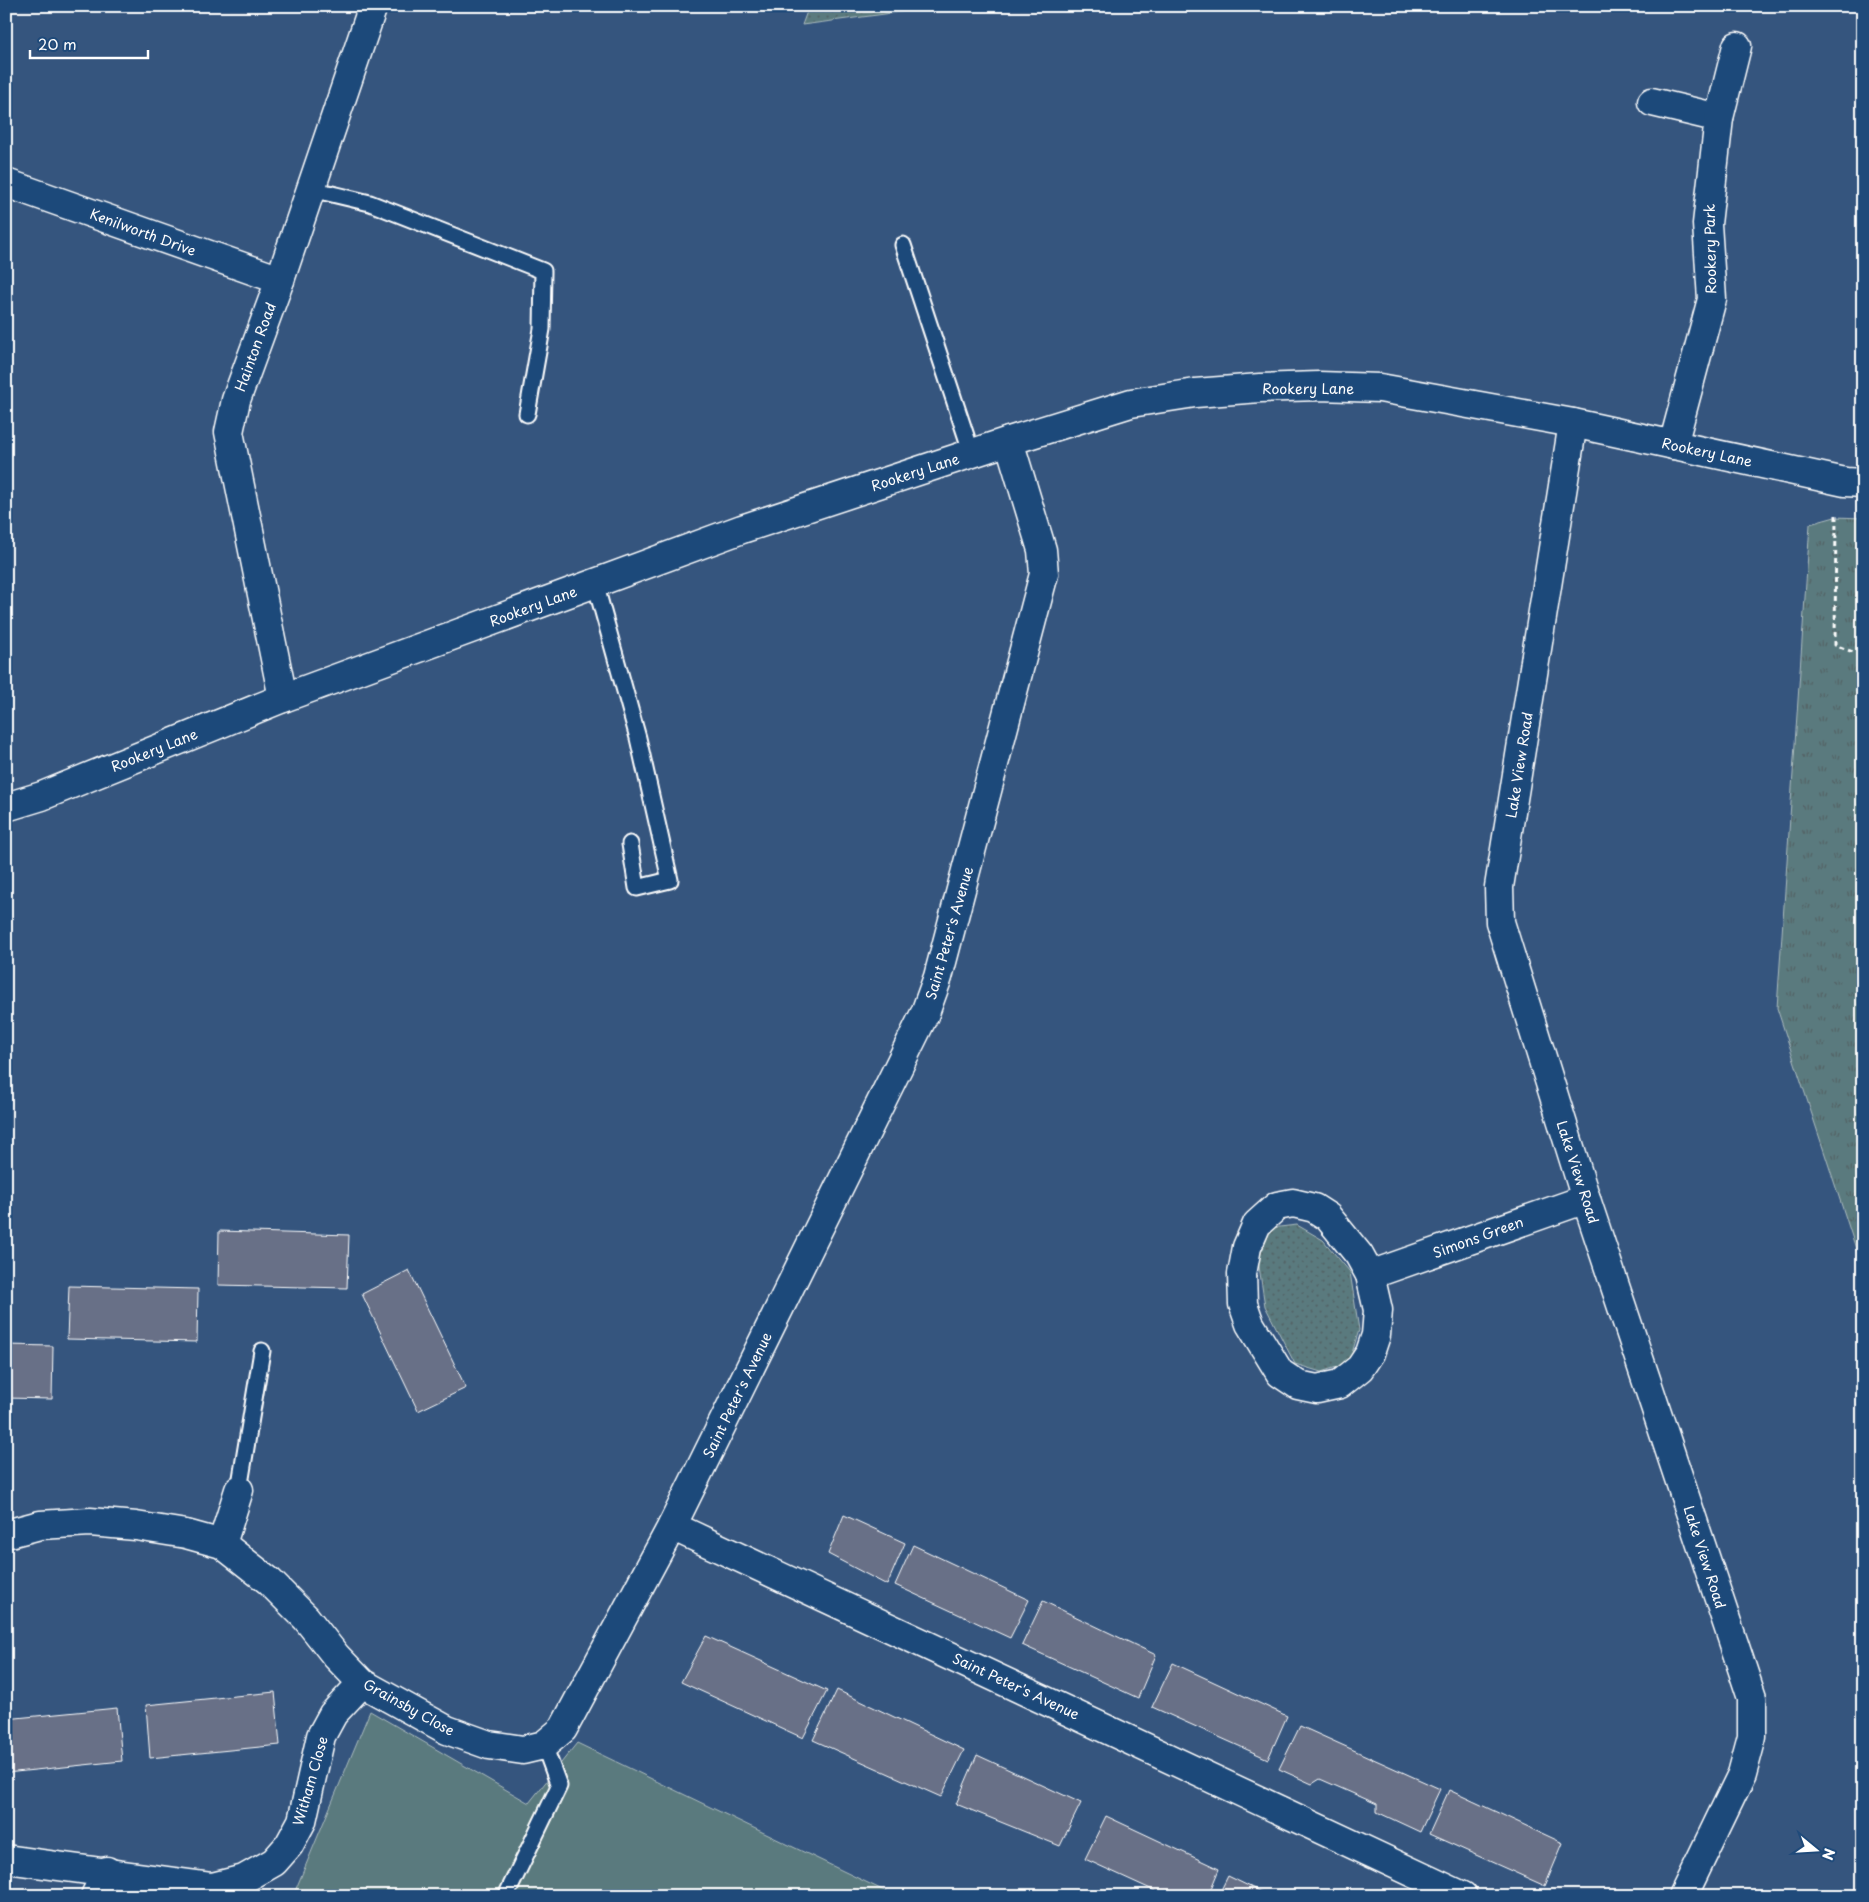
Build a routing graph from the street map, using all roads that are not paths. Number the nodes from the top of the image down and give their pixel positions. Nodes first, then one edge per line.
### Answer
1 (373, 6) edge
2 (1737, 46) dead end
3 (1652, 102) dead end
4 (1719, 118) junction
5 (6, 183) edge
6 (311, 189) junction
7 (902, 245) dead end
8 (280, 280) junction
9 (527, 414) dead end
10 (1573, 423) junction
11 (1009, 441) junction
12 (1673, 445) junction
13 (972, 454) junction
14 (1854, 482) edge
15 (595, 583) junction
16 (283, 698) junction
17 (6, 807) edge
18 (630, 844) dead end
19 (1586, 1198) junction
20 (1370, 1275) junction
21 (262, 1351) dead end
22 (239, 1490) joint
23 (672, 1526) junction
24 (6, 1534) edge
25 (222, 1544) junction
26 (362, 1683) junction
27 (544, 1745) junction
28 (6, 1859) edge
29 (107, 1872) junction
30 (95, 1896) edge
31 (506, 1896) edge
32 (1463, 1896) edge
33 (1683, 1896) edge

1 - 6 street, Hainton Road
2 - 4 street, Rookery Park
3 - 4 street
4 - 12 street, Rookery Park
5 - 8 street, Kenilworth Drive
6 - 8 street, Hainton Road
6 - 9 lane
7 - 13 lane
8 - 16 street, Hainton Road
10 - 11 street, Rookery Lane
10 - 12 street, Rookery Lane
10 - 19 street, Lake View Road
11 - 13 street, Rookery Lane
11 - 23 street, Saint Peter's Avenue
12 - 14 street, Rookery Lane
13 - 15 street, Rookery Lane
15 - 16 street, Rookery Lane
15 - 18 lane
16 - 17 street, Rookery Lane
19 - 20 street, Simons Green
19 - 33 street, Lake View Road
20 - 20 street
21 - 22 lane
22 - 25 street
23 - 27 street, Grainsby Close
23 - 32 street, Saint Peter's Avenue
24 - 25 street, Grainsby Close
25 - 26 street, Grainsby Close
26 - 27 street, Grainsby Close
26 - 29 street, Witham Close
27 - 31 lane
28 - 29 street, Witham Close
29 - 30 street

